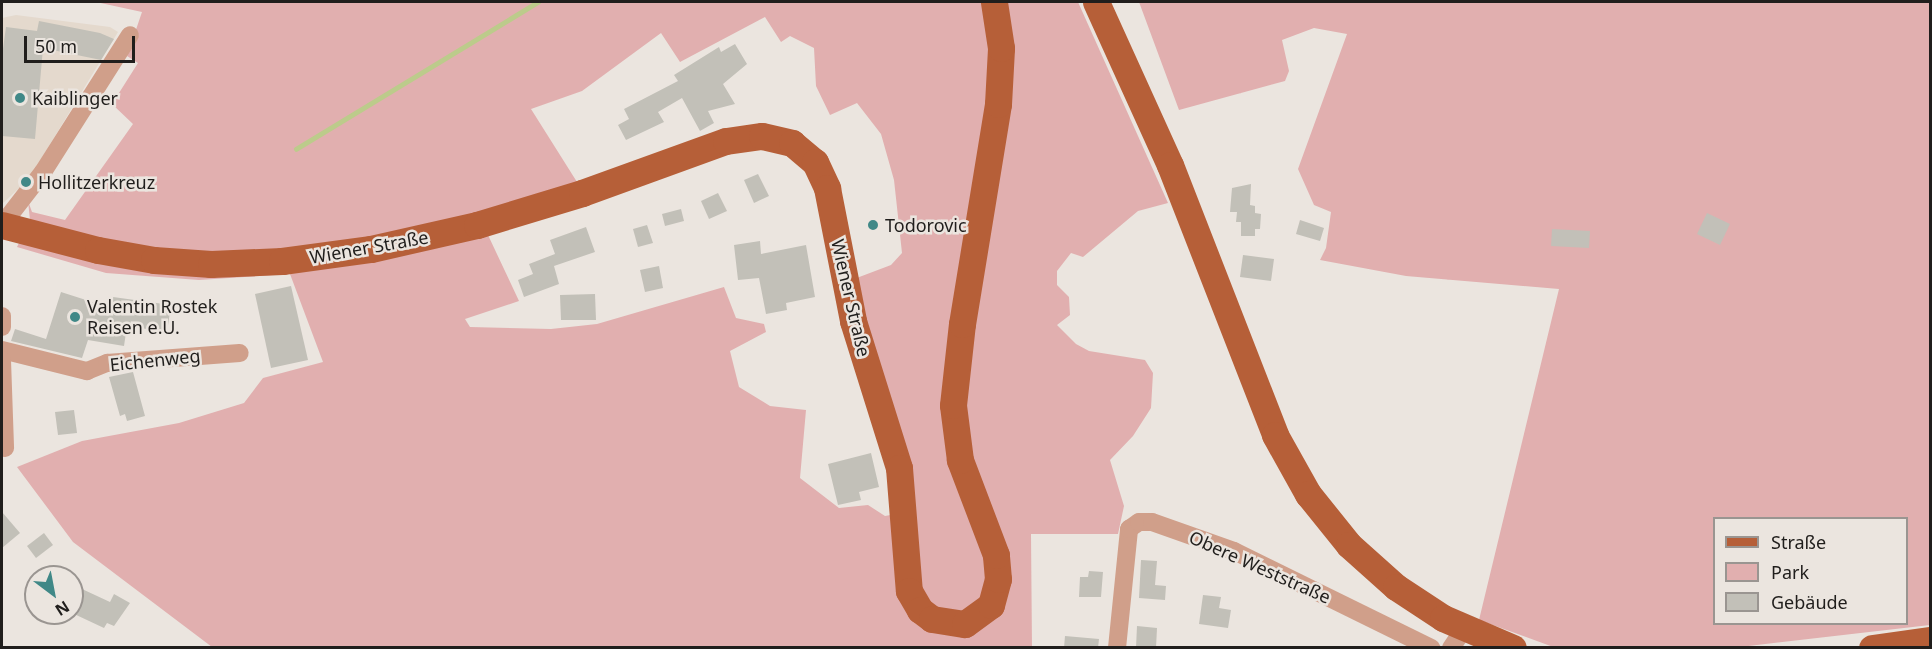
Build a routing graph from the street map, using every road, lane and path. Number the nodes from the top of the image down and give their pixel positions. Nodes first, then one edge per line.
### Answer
1 (994, 2) edge
2 (1095, 2) edge
3 (130, 35) dead end
4 (2, 225) edge
5 (2, 316) edge
6 (2, 327) edge
7 (2, 350) edge
8 (240, 353) dead end
9 (2, 360) edge
10 (5, 448) dead end
11 (1458, 638) edge
12 (1930, 640) edge
13 (1117, 648) edge
14 (1431, 648) edge
15 (1513, 648) edge
16 (1872, 648) edge

1 - 4 main road, Wiener Straße
2 - 11 main road
3 - 4 street
5 - 6 street
7 - 8 street, Eichenweg
9 - 10 street
11 - 15 main road
12 - 16 main road
13 - 14 street, Obere Weststraße

